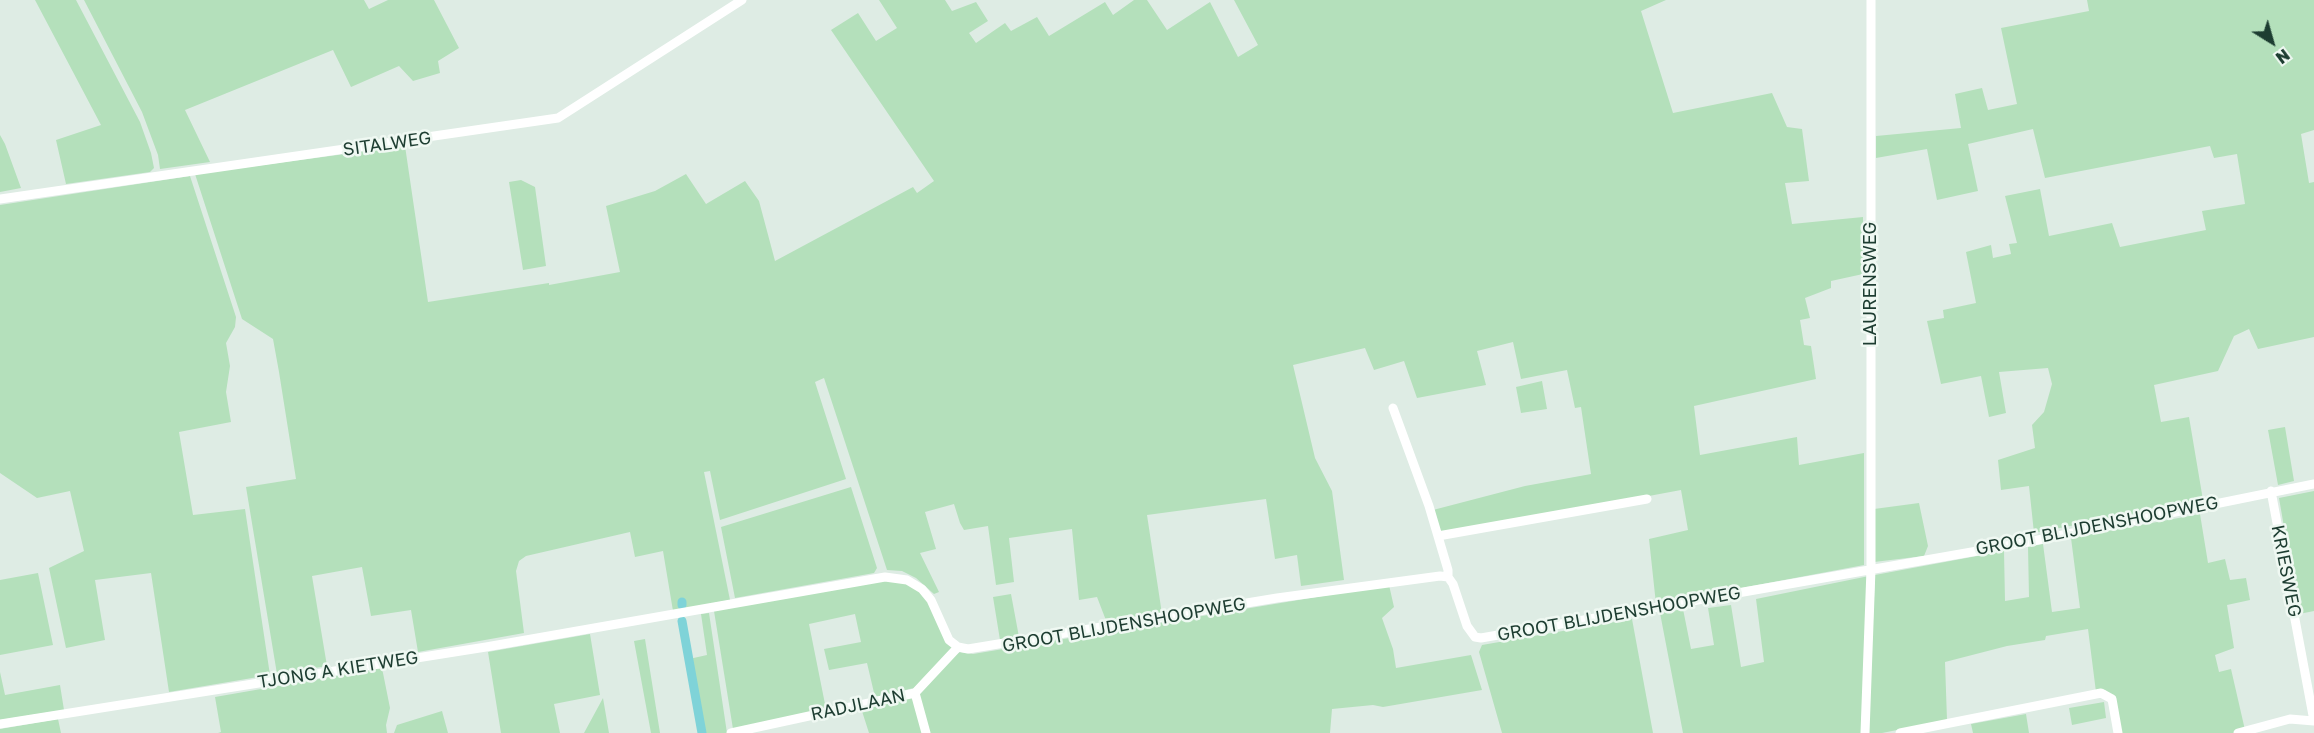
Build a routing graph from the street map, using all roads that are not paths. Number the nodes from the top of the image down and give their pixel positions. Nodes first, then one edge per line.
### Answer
1 (741, 0) edge
2 (1871, 0) edge
3 (0, 199) edge
4 (1393, 408) dead end
5 (2314, 484) edge
6 (2271, 492) junction
7 (1647, 499) dead end
8 (1438, 536) junction
9 (1871, 569) junction
10 (1448, 578) junction
11 (958, 647) junction
12 (915, 693) junction
13 (2314, 721) edge
14 (0, 724) edge
15 (730, 733) edge
16 (927, 733) edge
17 (1865, 733) edge
18 (1899, 733) edge
19 (2118, 733) edge
20 (2238, 733) edge

1 - 3 street, SITALWEG
2 - 9 street, LAURENSWEG
4 - 8 street
5 - 6 street, GROOT BLIJDENSHOOPWEG
6 - 9 street, GROOT BLIJDENSHOOPWEG
6 - 13 street, KRIESWEG
7 - 8 street
8 - 10 street
9 - 10 street, GROOT BLIJDENSHOOPWEG
9 - 17 street, LAURENSWEG
10 - 11 street, GROOT BLIJDENSHOOPWEG
11 - 12 street
11 - 14 street, TJONG A KIETWEG
12 - 15 street, RADJLAAN
12 - 16 street
13 - 20 street
18 - 19 street

